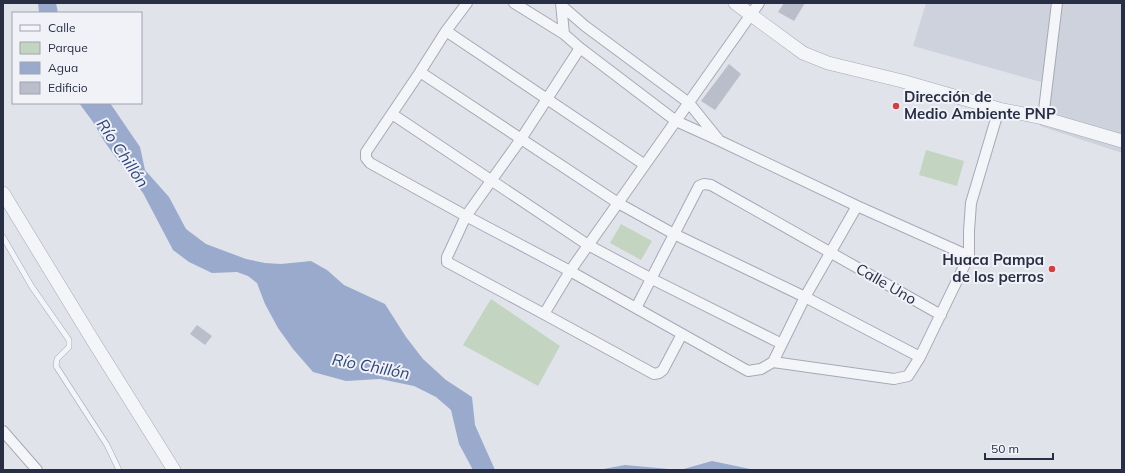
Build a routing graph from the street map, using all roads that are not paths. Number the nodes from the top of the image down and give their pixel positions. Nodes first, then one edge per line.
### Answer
1 (467, 3) edge
2 (514, 3) edge
3 (735, 3) edge
4 (759, 3) edge
5 (1058, 3) edge
6 (562, 4) edge
7 (750, 14) junction
8 (446, 31) junction
9 (564, 34) junction
10 (580, 48) junction
11 (420, 72) junction
12 (548, 99) junction
13 (689, 103) junction
14 (999, 109) junction
15 (392, 114) junction
16 (1043, 118) junction
17 (676, 121) junction
18 (521, 139) junction
19 (718, 140) junction
20 (1122, 141) edge
21 (645, 165) junction
22 (491, 180) junction
23 (3, 193) edge
24 (618, 204) junction
25 (857, 206) junction
26 (466, 216) junction
27 (674, 234) junction
28 (3, 237) edge
29 (588, 245) junction
30 (831, 253) junction
31 (969, 256) junction
32 (570, 271) junction
33 (652, 279) junction
34 (805, 296) junction
35 (636, 308) junction
36 (544, 314) junction
37 (941, 315) junction
38 (682, 334) junction
39 (782, 344) junction
40 (920, 357) junction
41 (773, 362) junction
42 (5, 436) edge
43 (37, 470) edge
44 (119, 470) edge
45 (174, 470) edge

1 - 8 street
2 - 9 street
3 - 7 street
4 - 7 street
5 - 16 street
6 - 9 street
6 - 13 street
7 - 13 street
7 - 14 street
8 - 11 street
8 - 12 street
9 - 10 street
10 - 12 street
10 - 17 street
11 - 15 street
11 - 18 street
12 - 18 street
12 - 21 street
13 - 17 street
13 - 19 street
14 - 16 street
14 - 31 street
15 - 22 street
15 - 26 street
16 - 20 street
17 - 19 street
17 - 21 street
18 - 22 street
18 - 24 street
19 - 25 street
21 - 24 street
22 - 26 street
22 - 29 street
23 - 45 street
24 - 27 street
24 - 29 street
25 - 30 street
25 - 31 street
26 - 32 street
26 - 36 street
27 - 30 street, Calle Uno
27 - 33 street
27 - 34 street
28 - 44 lane
29 - 32 street
29 - 33 street
30 - 34 street
30 - 37 street, Calle Uno
31 - 37 street
32 - 35 street
32 - 36 street
33 - 35 street
33 - 39 street
34 - 39 street
34 - 40 street
35 - 38 street
36 - 38 street
37 - 40 street
38 - 41 street
39 - 41 street
40 - 41 street
42 - 43 street

